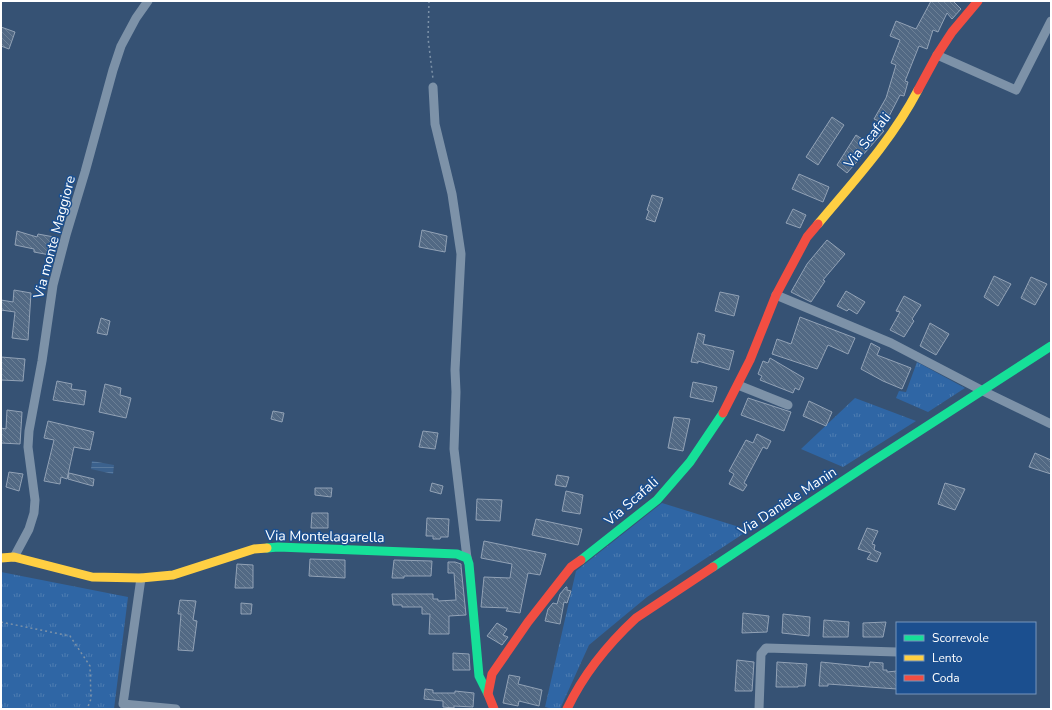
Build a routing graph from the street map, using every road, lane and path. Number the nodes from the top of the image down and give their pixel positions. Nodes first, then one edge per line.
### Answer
1 (148, 1) edge
2 (429, 1) edge
3 (976, 2) edge
4 (1051, 20) edge
5 (937, 55) junction
6 (433, 87) joint
7 (776, 295) junction
8 (1051, 346) edge
9 (738, 385) junction
10 (983, 391) junction
11 (788, 405) dead end
12 (1051, 424) edge
13 (14, 557) junction
14 (1, 558) edge
15 (466, 558) junction
16 (141, 578) junction
17 (1, 622) edge
18 (896, 652) edge
19 (488, 694) junction
20 (123, 706) edge
21 (87, 709) edge
22 (176, 709) edge
23 (494, 709) edge
24 (567, 709) edge
25 (759, 709) edge

1 - 13 street, Via monte Maggiore
2 - 6 path
3 - 5 street, Via Scafali
4 - 5 street
5 - 7 street, Via Scafali
6 - 15 street
7 - 9 street, Via Scafali
7 - 10 street
8 - 10 street, Via Daniele Manin
9 - 11 street
9 - 19 street, Via Scafali
10 - 12 street
10 - 24 street, Via Daniele Manin
13 - 14 street, Via Montelagarella
13 - 16 street, Via Montelagarella
15 - 16 street, Via Montelagarella
15 - 19 street
16 - 20 street
17 - 21 path
18 - 25 street
19 - 23 street
20 - 22 street

